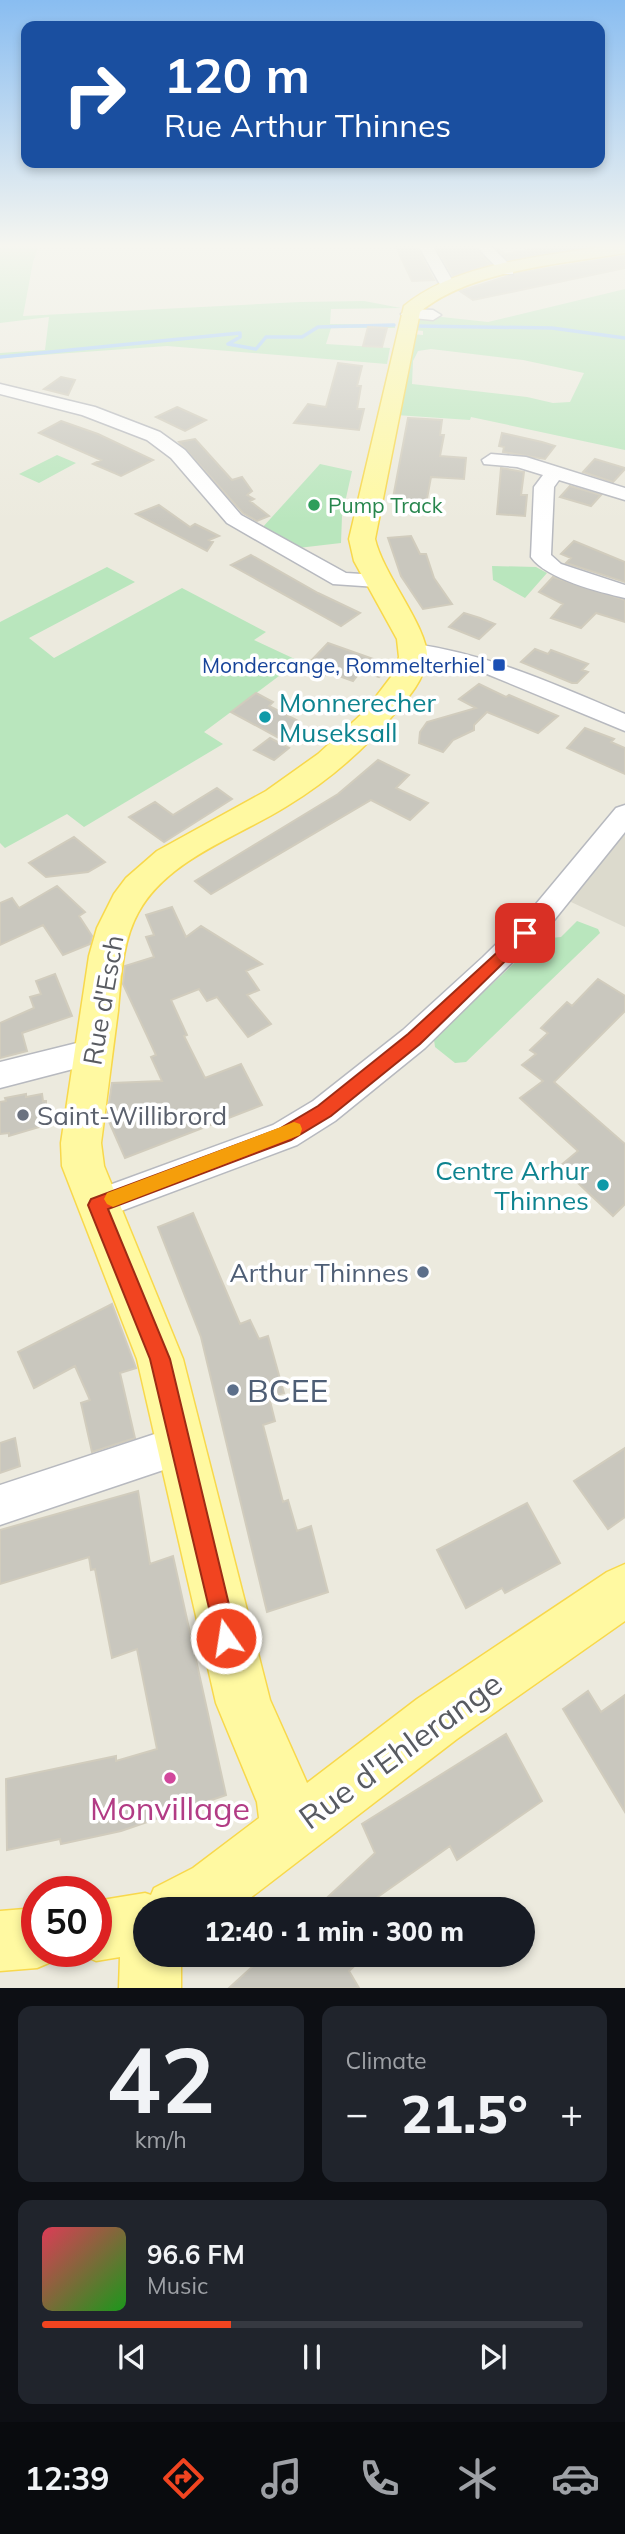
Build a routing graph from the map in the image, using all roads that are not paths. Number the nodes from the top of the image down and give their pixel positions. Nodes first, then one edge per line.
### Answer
1 (404, 338) edge
2 (0, 389) edge
3 (491, 460) dead end
4 (555, 472) junction
5 (625, 494) edge
6 (372, 571) junction
7 (625, 592) edge
8 (414, 651) junction
9 (625, 723) edge
10 (625, 814) edge
11 (93, 1052) junction
12 (0, 1075) edge
13 (97, 1205) junction
14 (182, 1445) junction
15 (0, 1505) edge
16 (625, 1590) edge
17 (290, 1832) junction
18 (198, 1897) edge
19 (133, 1925) edge
20 (112, 1928) edge
21 (21, 1939) edge
22 (0, 1941) edge
23 (151, 1967) edge
24 (150, 1988) edge

1 - 6 main road
2 - 6 street
3 - 4 street
4 - 5 street
4 - 7 street
6 - 8 main road
8 - 9 street
8 - 11 main road, Rue d'Esch
10 - 13 street
11 - 12 street
11 - 13 main road, Rue d'Esch
13 - 14 main road, Rue d'Esch
14 - 15 street
14 - 17 main road, Rue d'Esch
16 - 17 main road, Rue d'Ehlerange
17 - 18 main road, Rue d'Ehlerange
19 - 20 main road
21 - 22 main road
23 - 24 main road

